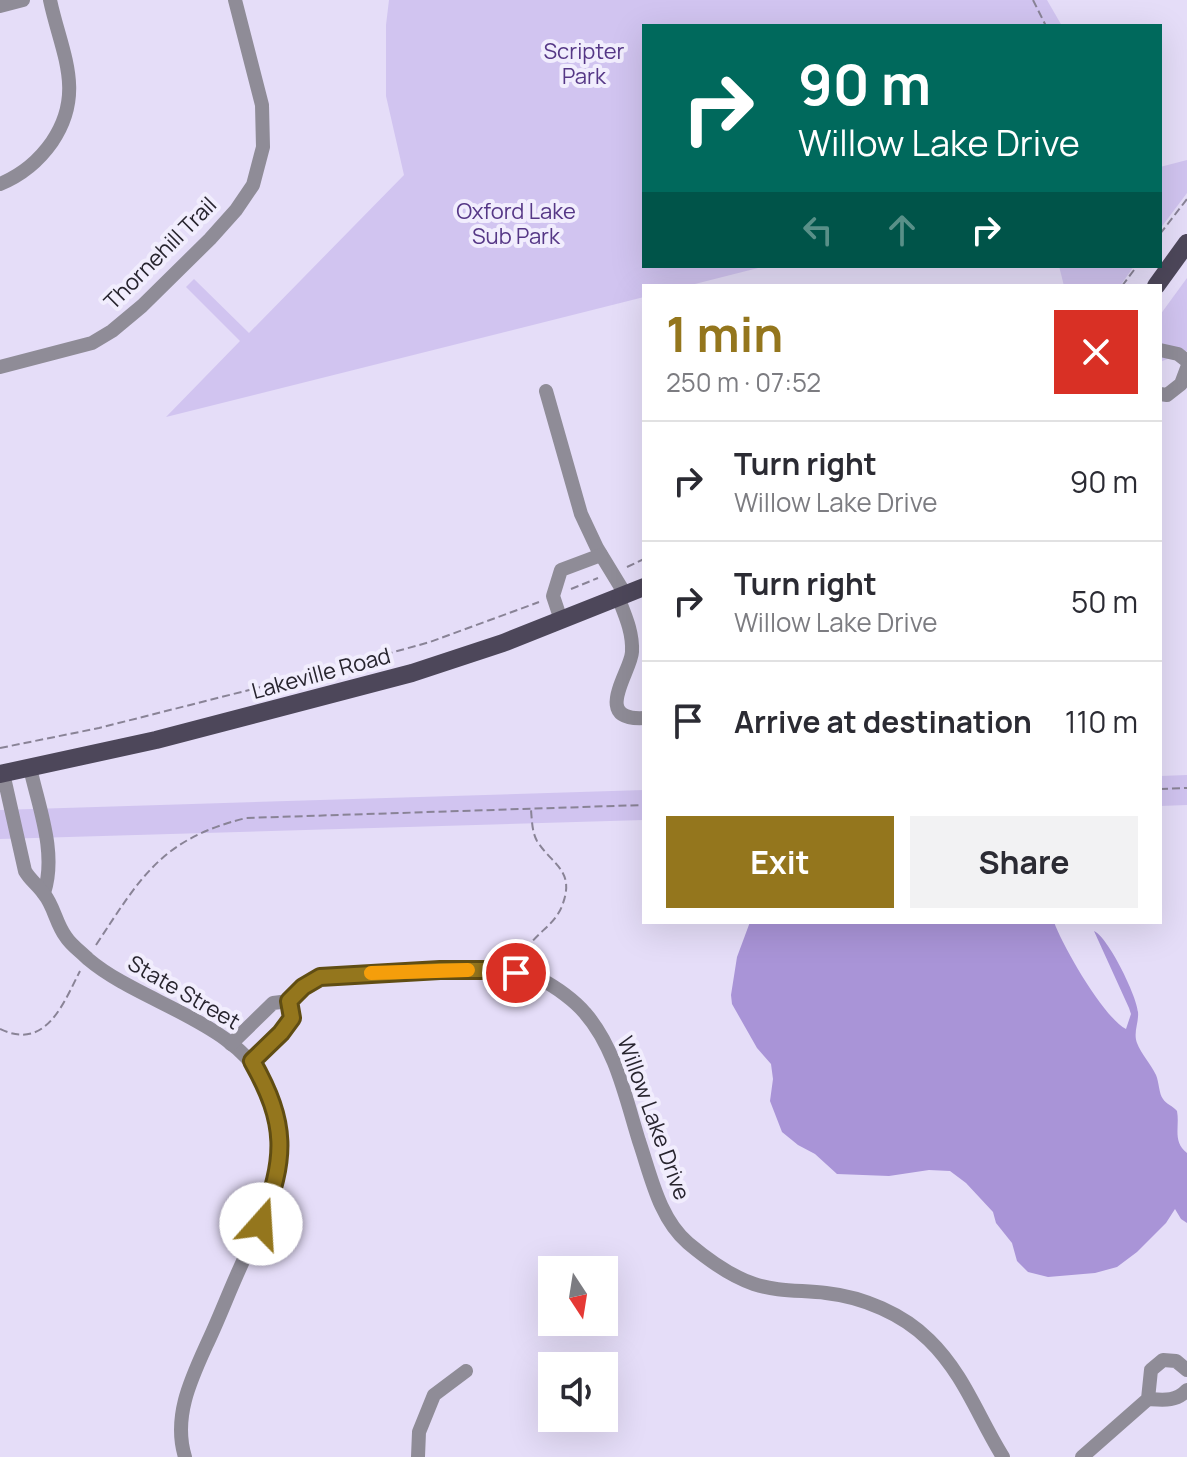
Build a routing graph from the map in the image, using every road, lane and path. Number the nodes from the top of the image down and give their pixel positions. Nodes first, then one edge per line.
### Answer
1 (23, 0) edge
2 (50, 0) edge
3 (235, 0) edge
4 (1033, 0) edge
5 (0, 6) edge
6 (1045, 24) edge
7 (0, 184) edge
8 (1187, 199) edge
9 (1162, 231) edge
10 (1187, 243) edge
11 (1157, 284) edge
12 (1162, 350) edge
13 (1187, 361) edge
14 (0, 367) edge
15 (1187, 368) edge
16 (546, 391) dead end
17 (1162, 394) edge
18 (601, 555) junction
19 (642, 560) edge
20 (612, 573) junction
21 (642, 588) edge
22 (553, 596) junction
23 (622, 596) junction
24 (561, 620) junction
25 (642, 718) edge
26 (0, 748) edge
27 (30, 768) junction
28 (1, 774) edge
29 (1187, 788) edge
30 (1162, 789) edge
31 (642, 805) edge
32 (531, 809) junction
33 (44, 893) junction
34 (88, 958) junction
35 (516, 973) junction
36 (289, 1001) junction
37 (0, 1029) edge
38 (231, 1044) junction
39 (252, 1061) junction
40 (1187, 1370) edge
41 (466, 1371) dead end
42 (1187, 1390) edge
43 (1148, 1399) junction
44 (185, 1457) edge
45 (418, 1457) edge
46 (1003, 1457) edge
47 (1082, 1457) edge

1 - 5 street
2 - 7 street
3 - 14 street, Thornehill Trail
4 - 6 path
8 - 9 path
10 - 11 main road
12 - 13 street
15 - 17 street
16 - 18 street
18 - 20 street
18 - 22 street
19 - 20 path
20 - 22 path
20 - 23 street
21 - 23 main road, Lakeville Road
22 - 24 street
22 - 26 path
23 - 24 main road, Lakeville Road
23 - 25 street
24 - 27 main road, Lakeville Road
27 - 28 main road, Lakeville Road
27 - 33 street
28 - 33 street, State Street
29 - 30 path
31 - 32 path
32 - 34 path
32 - 35 path
33 - 34 street, State Street
34 - 37 path
34 - 38 street, State Street
35 - 36 street, Willow Lake Drive
35 - 46 street, Willow Lake Drive
36 - 38 street, Willow Lake Drive
36 - 39 street
38 - 39 street, State Street
39 - 44 street, State Street
40 - 43 street
41 - 45 street
42 - 43 street
43 - 47 street

